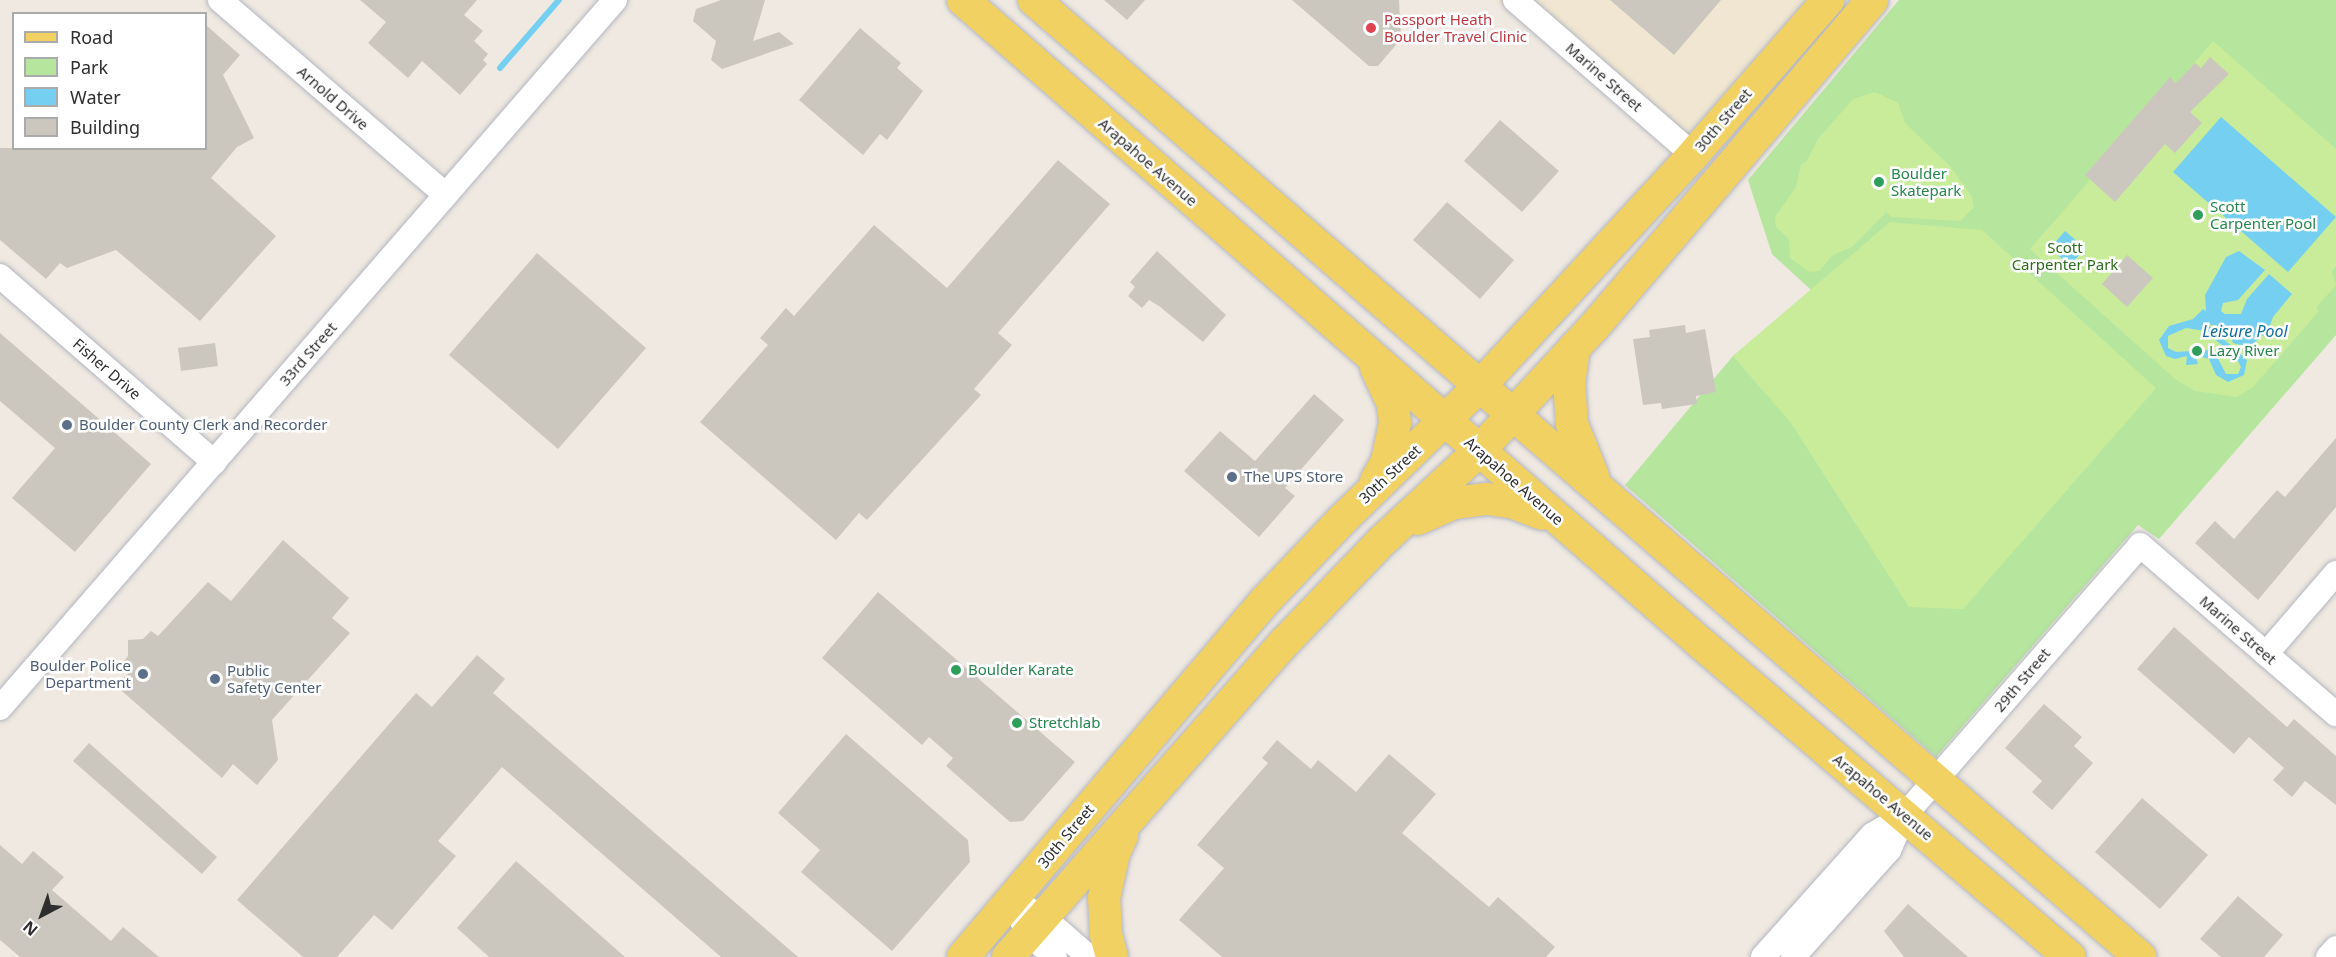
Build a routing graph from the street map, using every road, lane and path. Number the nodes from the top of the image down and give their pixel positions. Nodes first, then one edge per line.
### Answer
1 (220, 0) edge
2 (615, 0) edge
3 (963, 0) edge
4 (1034, 0) edge
5 (1515, 0) edge
6 (1828, 0) edge
7 (1870, 1) edge
8 (1693, 155) junction
9 (446, 195) junction
10 (0, 276) edge
11 (1574, 348) junction
12 (1365, 352) junction
13 (1480, 386) junction
14 (1514, 414) junction
15 (1445, 421) junction
16 (1479, 451) junction
17 (214, 462) junction
18 (1600, 490) junction
19 (1365, 497) junction
20 (1570, 530) junction
21 (1382, 542) junction
22 (2140, 545) joint
23 (2336, 573) edge
24 (2266, 654) junction
25 (0, 708) edge
26 (2336, 714) edge
27 (1935, 782) junction
28 (1133, 814) junction
29 (1904, 816) junction
30 (1012, 900) junction
31 (1036, 925) junction
32 (2336, 948) edge
33 (963, 957) edge
34 (1008, 957) edge
35 (1054, 957) edge
36 (1089, 957) edge
37 (1112, 957) edge
38 (1763, 957) edge
39 (1793, 957) edge
40 (2070, 957) edge
41 (2140, 957) edge
42 (2328, 957) edge

1 - 9 street, Arnold Drive
2 - 9 street, 33rd Street
3 - 12 main road, Arapahoe Avenue
4 - 13 main road
5 - 8 street, Marine Street
6 - 8 main road, 30th Street
7 - 11 main road
8 - 13 main road, 30th Street
9 - 17 street, 33rd Street
10 - 17 street, Fisher Drive
11 - 14 main road
11 - 18 main road
12 - 15 main road, Arapahoe Avenue
12 - 19 main road
13 - 14 main road
13 - 15 main road, 30th Street
14 - 16 main road
14 - 18 main road
15 - 16 main road, Arapahoe Avenue
15 - 19 main road, 30th Street
16 - 20 main road, Arapahoe Avenue
16 - 21 main road
17 - 25 street, 33rd Street
18 - 27 main road
19 - 30 main road, 30th Street
20 - 21 main road
20 - 29 main road, Arapahoe Avenue
21 - 28 main road
22 - 24 street, Marine Street
22 - 27 street, 29th Street
23 - 24 street
24 - 26 street, Marine Street
27 - 29 street, 29th Street
27 - 41 main road
28 - 31 main road
28 - 37 main road
29 - 38 street, 29th Street
29 - 39 street, 29th Street
29 - 40 main road, Arapahoe Avenue
30 - 31 street
30 - 33 main road, 30th Street
31 - 34 main road
31 - 35 street
31 - 36 street
32 - 42 street

